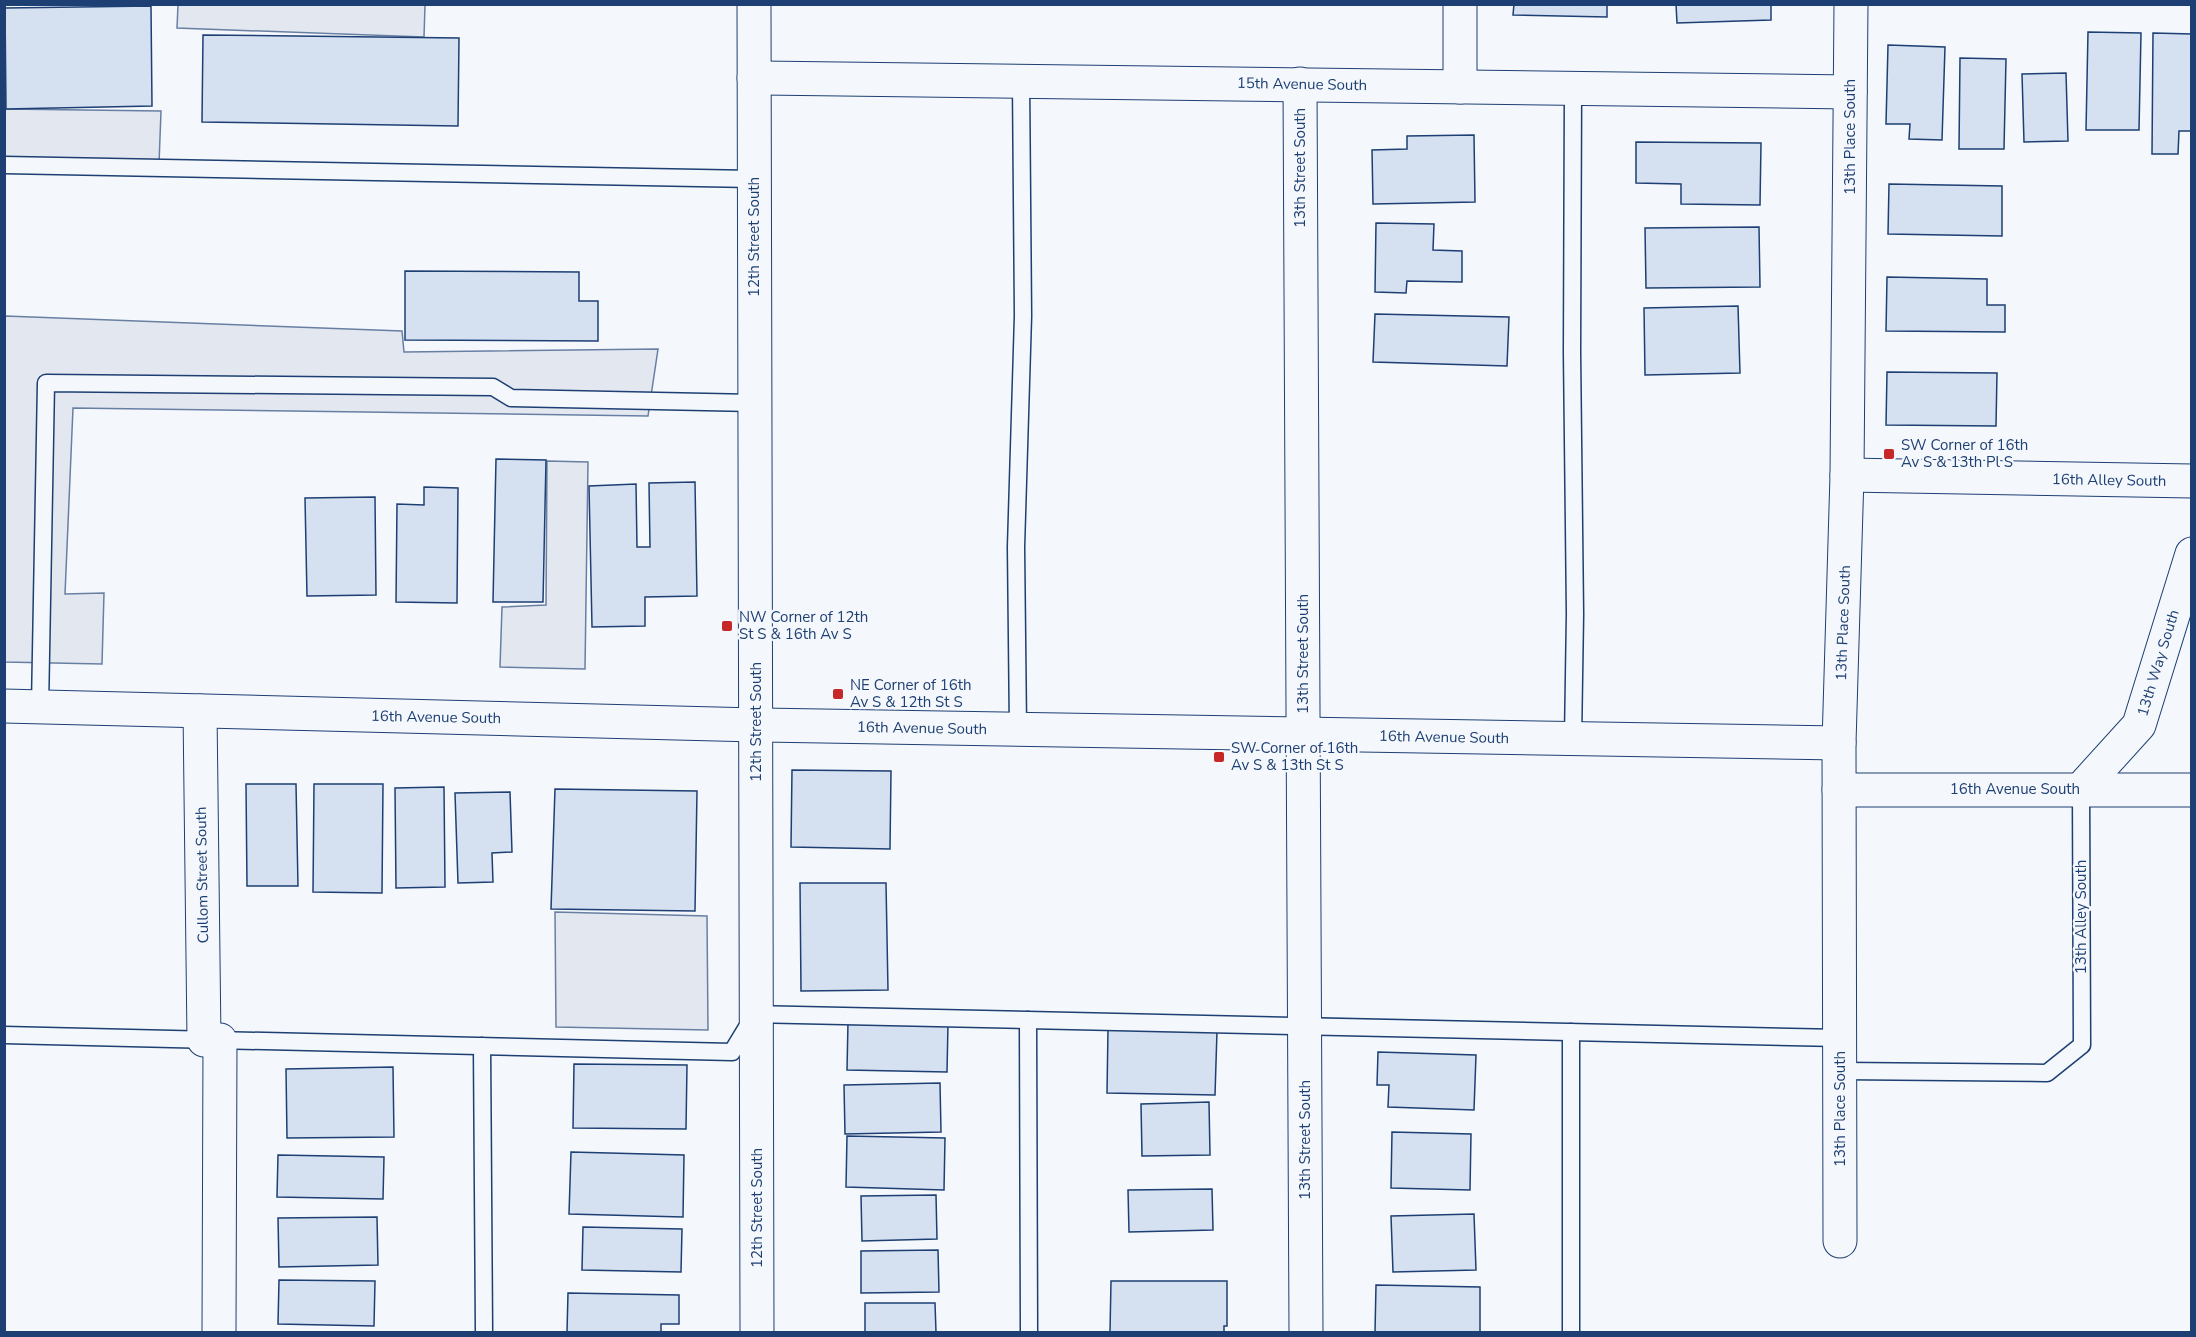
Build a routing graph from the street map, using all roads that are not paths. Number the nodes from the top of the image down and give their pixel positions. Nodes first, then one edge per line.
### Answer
1 (754, 4) edge
2 (1460, 4) edge
3 (1851, 4) edge
4 (754, 78) junction
5 (1021, 81) junction
6 (1300, 84) junction
7 (1460, 87) junction
8 (1573, 88) junction
9 (1850, 92) junction
10 (4, 165) edge
11 (753, 179) junction
12 (754, 403) junction
13 (1847, 475) junction
14 (2192, 481) edge
15 (2192, 554) edge
16 (4, 706) edge
17 (40, 707) junction
18 (200, 711) junction
19 (756, 725) junction
20 (1018, 729) junction
21 (1303, 735) junction
22 (1573, 739) junction
23 (1839, 743) junction
24 (2081, 789) junction
25 (1839, 790) junction
26 (2192, 790) edge
27 (755, 1014) junction
28 (1028, 1020) junction
29 (1304, 1026) junction
30 (1571, 1032) junction
31 (4, 1035) edge
32 (1840, 1038) junction
33 (212, 1040) junction
34 (482, 1046) junction
35 (1841, 1071) junction
36 (1840, 1241) dead end
37 (219, 1332) edge
38 (484, 1332) edge
39 (757, 1332) edge
40 (1029, 1332) edge
41 (1306, 1332) edge
42 (1571, 1332) edge

1 - 4 street, 12th Street South
2 - 7 street
3 - 9 street, 13th Place South
4 - 5 street, 15th Avenue South
4 - 11 street, 12th Street South
5 - 6 street, 15th Avenue South
5 - 20 lane
6 - 7 street, 15th Avenue South
6 - 21 street, 13th Street South
7 - 8 street, 15th Avenue South
8 - 9 street, 15th Avenue South
8 - 22 lane
9 - 13 street, 13th Place South
10 - 11 lane
11 - 12 street, 12th Street South
12 - 17 lane
12 - 19 street, 12th Street South
13 - 14 street, 16th Alley South
13 - 23 street, 13th Place South
15 - 24 street, 13th Way South
16 - 17 street, 16th Avenue South
17 - 18 street, 16th Avenue South
18 - 19 street, 16th Avenue South
18 - 33 street, Cullom Street South
19 - 20 street, 16th Avenue South
19 - 27 street, 12th Street South
20 - 21 street, 16th Avenue South
21 - 22 street, 16th Avenue South
21 - 29 street, 13th Street South
22 - 23 street, 16th Avenue South
23 - 25 street, 13th Place South
24 - 25 street, 16th Avenue South
24 - 26 street, 16th Avenue South
24 - 35 lane, 13th Alley South
25 - 32 street, 13th Place South
27 - 28 lane
27 - 34 lane
27 - 39 street, 12th Street South
28 - 29 lane
28 - 40 lane
29 - 30 lane
29 - 41 street, 13th Street South
30 - 32 lane
30 - 42 lane
31 - 33 lane
32 - 35 street, 13th Place South
33 - 34 lane
33 - 37 street, Cullom Street South
34 - 38 lane
35 - 36 street, 13th Place South

